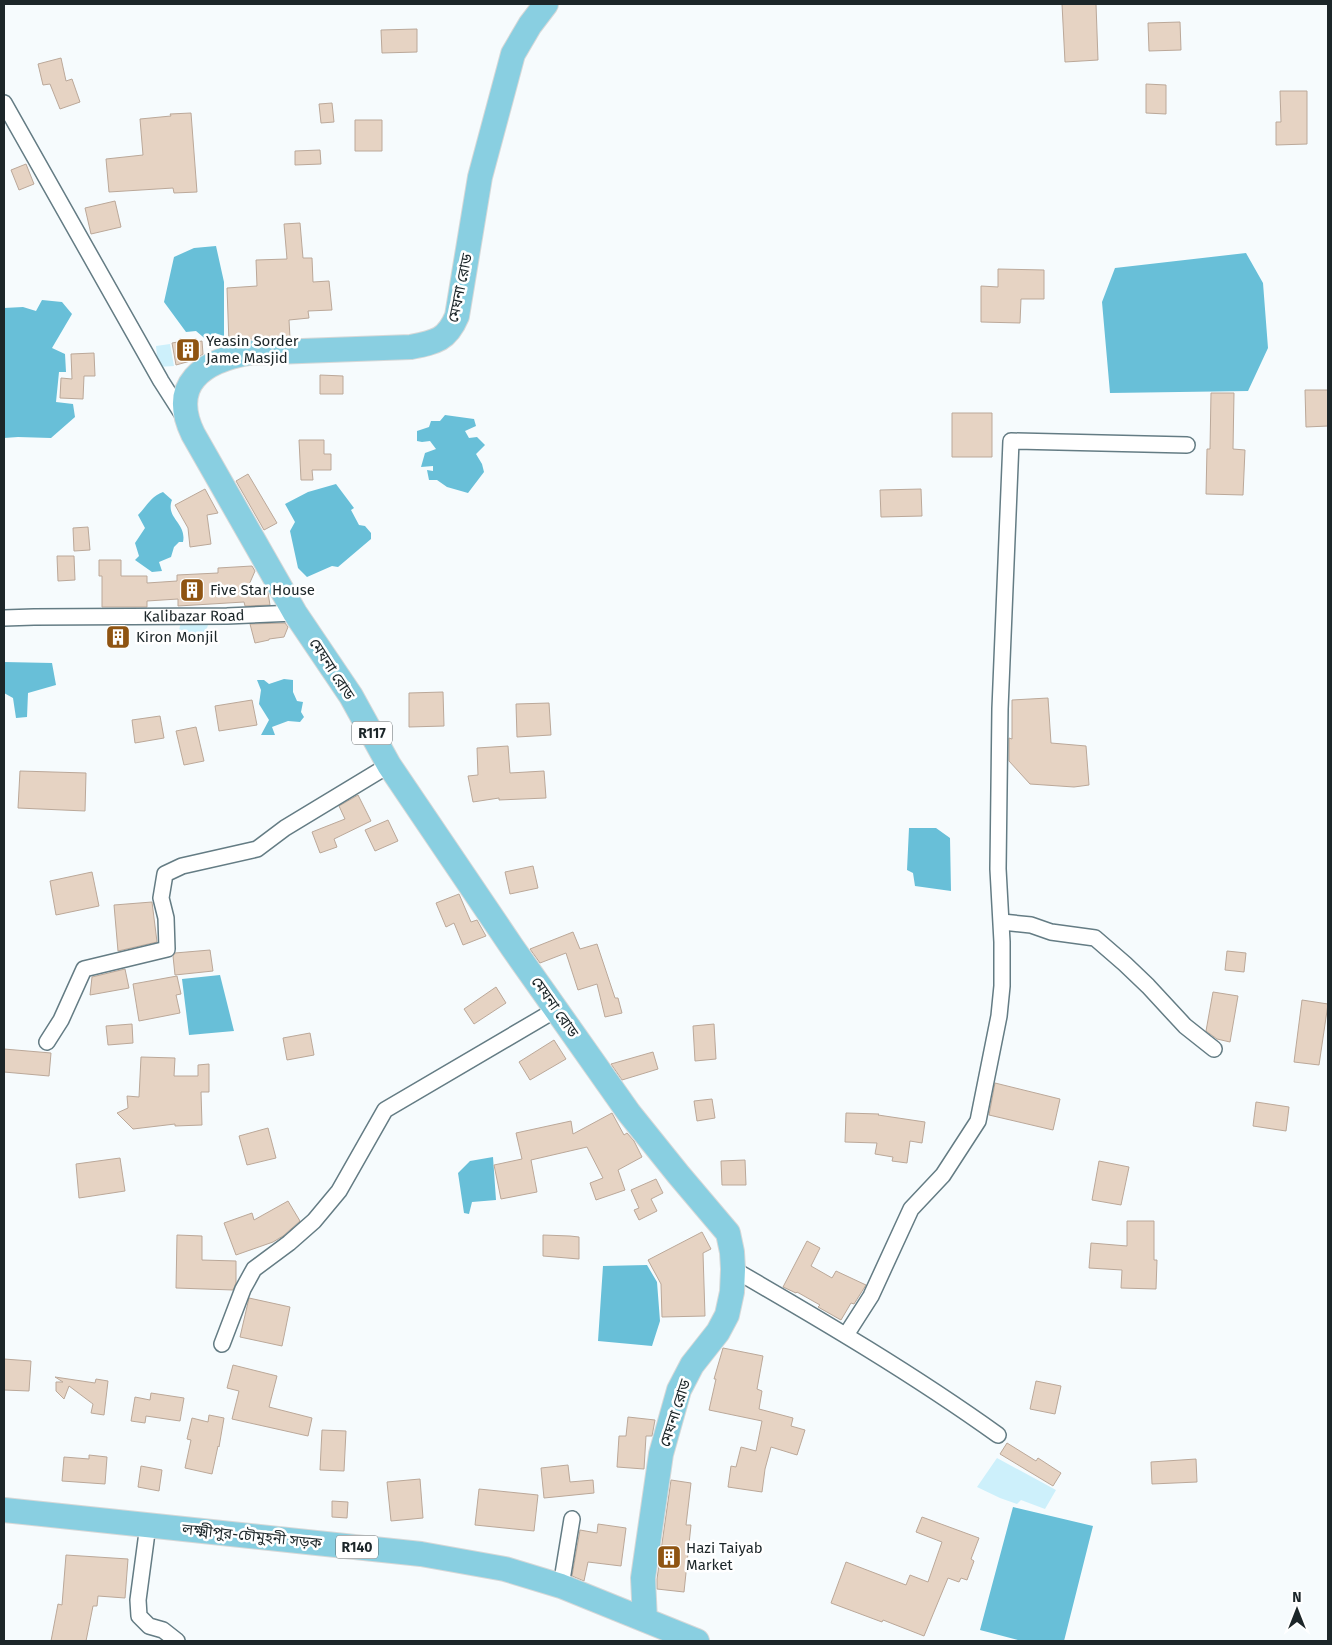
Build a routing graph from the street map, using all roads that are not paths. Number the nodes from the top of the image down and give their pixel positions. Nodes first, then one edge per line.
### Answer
1 (546, 4) edge
2 (4, 103) edge
3 (186, 421) junction
4 (1187, 445) dead end
5 (295, 613) junction
6 (4, 618) edge
7 (389, 765) junction
8 (1002, 922) junction
9 (557, 1009) junction
10 (47, 1042) dead end
11 (1214, 1050) dead end
12 (733, 1269) junction
13 (846, 1335) junction
14 (222, 1344) dead end
15 (998, 1435) dead end
16 (4, 1510) edge
17 (572, 1519) dead end
18 (148, 1526) junction
19 (560, 1586) junction
20 (644, 1620) junction
21 (673, 1636) edge
22 (177, 1641) edge
23 (697, 1641) edge

1 - 3 main road, মেঘনা রোড / R117
2 - 3 street
3 - 5 main road, মেঘনা রোড / R117
4 - 8 street
5 - 6 street, Kalibazar Road
5 - 7 main road, মেঘনা রোড / R117
7 - 9 main road, মেঘনা রোড / R117
7 - 10 street
8 - 11 street
8 - 13 street
9 - 12 main road, মেঘনা রোড / R117
9 - 14 street
12 - 13 street
12 - 20 main road, মেঘনা রোড / R117
13 - 15 street
16 - 18 main road, লক্ষ্মীপুর-চৌমুহনী সড়ক / R140
17 - 19 street
18 - 19 main road, লক্ষ্মীপুর-চৌমুহনী সড়ক / R140
18 - 22 street
19 - 20 main road, লক্ষ্মীপুর-চৌমুহনী সড়ক / R140
20 - 21 main road, লক্ষ্মীপুর-চৌমুহনী সড়ক / R140
21 - 23 main road, লক্ষ্মীপুর-চৌমুহনী সড়ক / R140

